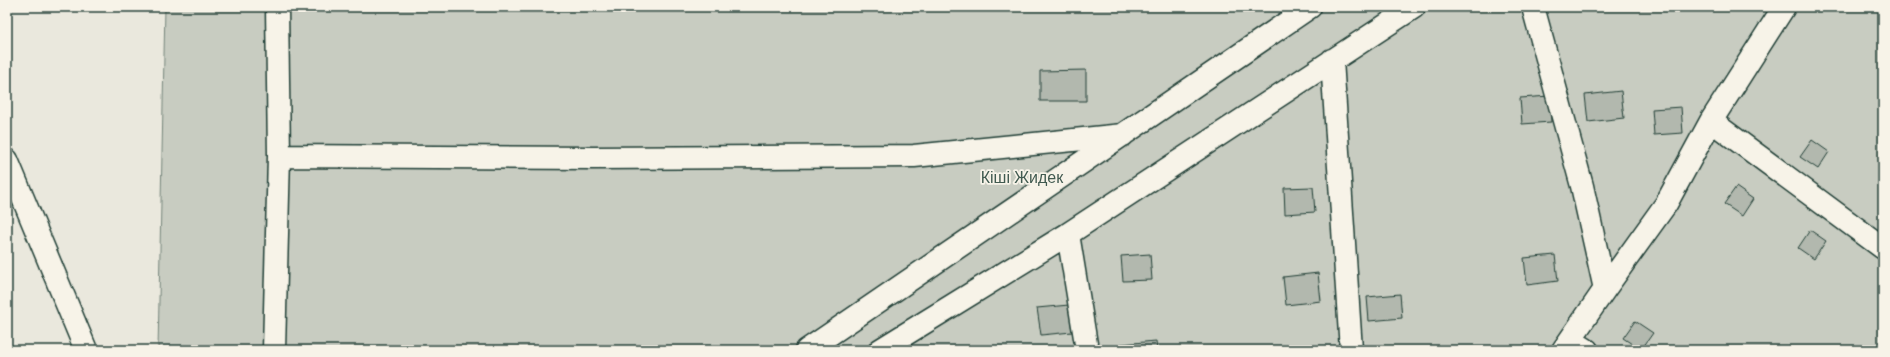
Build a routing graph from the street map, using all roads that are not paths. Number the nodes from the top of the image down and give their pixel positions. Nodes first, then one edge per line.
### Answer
1 (278, 7) edge
2 (1310, 7) edge
3 (1414, 7) edge
4 (1533, 7) edge
5 (1784, 7) edge
6 (1332, 60) junction
7 (1711, 121) junction
8 (1123, 135) junction
9 (279, 156) junction
10 (7, 160) edge
11 (1068, 234) junction
12 (1883, 248) edge
13 (1605, 288) junction
14 (1574, 347) edge
15 (86, 350) edge
16 (274, 350) edge
17 (807, 350) edge
18 (880, 350) edge
19 (1087, 350) edge
20 (1351, 350) edge

1 - 9 street
2 - 8 street
3 - 6 street
4 - 13 street
5 - 7 street
6 - 11 street
6 - 20 street
7 - 12 street
7 - 13 street
8 - 9 street
8 - 17 street
9 - 16 street
10 - 15 street
11 - 18 street
11 - 19 street
13 - 14 street

